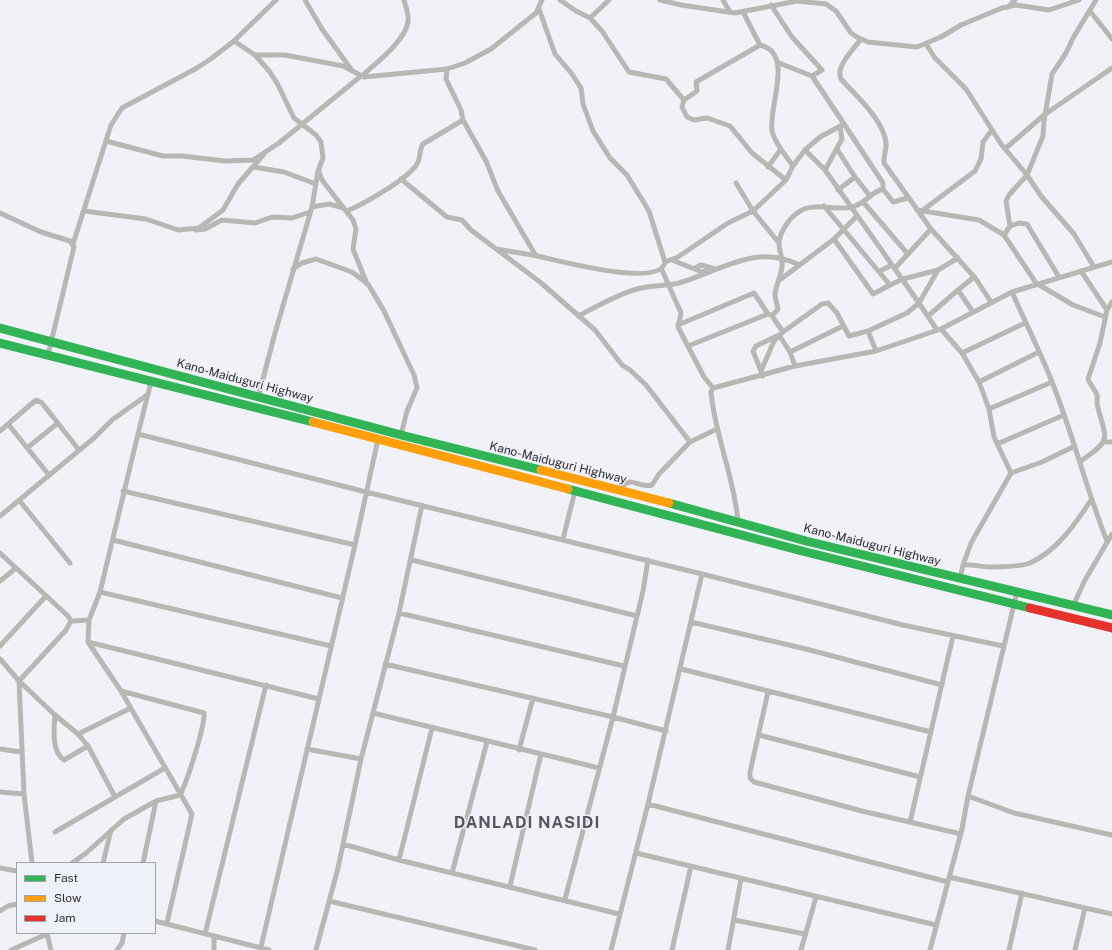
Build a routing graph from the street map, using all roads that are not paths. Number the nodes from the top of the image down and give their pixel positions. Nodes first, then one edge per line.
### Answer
1 (276, 0) edge
2 (305, 0) edge
3 (404, 0) edge
4 (542, 0) edge
5 (560, 0) edge
6 (609, 0) edge
7 (660, 0) edge
8 (724, 0) edge
9 (1015, 0) edge
10 (1079, 0) edge
11 (1096, 0) edge
12 (771, 5) junction
13 (1008, 7) junction
14 (539, 9) junction
15 (1090, 11) junction
16 (730, 12) junction
17 (743, 12) junction
18 (590, 18) junction
19 (861, 39) junction
20 (1112, 39) edge
21 (234, 41) junction
22 (926, 44) junction
23 (760, 45) junction
24 (255, 55) junction
25 (779, 63) junction
26 (1112, 68) edge
27 (447, 69) junction
28 (353, 72) junction
29 (361, 76) junction
30 (812, 76) junction
31 (684, 100) junction
32 (1044, 115) junction
33 (463, 120) junction
34 (302, 124) junction
35 (842, 125) junction
36 (992, 130) junction
37 (106, 141) junction
38 (1006, 148) junction
39 (780, 149) junction
40 (837, 149) junction
41 (805, 150) junction
42 (265, 152) junction
43 (793, 166) junction
44 (254, 167) junction
45 (768, 167) junction
46 (825, 170) junction
47 (318, 172) junction
48 (1027, 175) junction
49 (855, 177) junction
50 (401, 179) junction
51 (786, 180) junction
52 (736, 183) dead end
53 (316, 184) junction
54 (883, 189) junction
55 (838, 190) junction
56 (870, 196) junction
57 (908, 198) junction
58 (864, 203) junction
59 (824, 206) junction
60 (850, 208) junction
61 (311, 209) junction
62 (346, 210) junction
63 (917, 210) junction
64 (923, 210) junction
65 (84, 211) junction
66 (753, 211) junction
67 (0, 213) edge
68 (857, 216) junction
69 (1010, 226) junction
70 (194, 229) junction
71 (930, 229) junction
72 (843, 231) junction
73 (1004, 235) junction
74 (834, 239) junction
75 (779, 243) junction
76 (73, 244) junction
77 (497, 249) junction
78 (907, 253) junction
79 (536, 256) junction
80 (783, 258) junction
81 (958, 258) junction
82 (672, 260) junction
83 (666, 262) junction
84 (1112, 262) edge
85 (799, 265) junction
86 (894, 267) junction
87 (1094, 267) junction
88 (293, 269) junction
89 (715, 269) junction
90 (662, 270) junction
91 (938, 270) junction
92 (880, 271) junction
93 (1081, 271) junction
94 (1059, 276) junction
95 (974, 277) junction
96 (781, 278) junction
97 (903, 279) junction
98 (1036, 283) junction
99 (368, 284) junction
100 (668, 284) junction
101 (890, 285) junction
102 (958, 290) junction
103 (1012, 292) junction
104 (991, 302) junction
105 (1112, 302) edge
106 (919, 303) junction
107 (1107, 310) junction
108 (973, 312) junction
109 (770, 315) junction
110 (578, 316) junction
111 (928, 316) junction
112 (1105, 317) junction
113 (1025, 323) junction
114 (678, 325) junction
115 (843, 326) junction
116 (0, 328) edge
117 (939, 329) junction
118 (868, 331) junction
119 (781, 334) junction
120 (52, 341) junction
121 (0, 343) edge
122 (688, 346) junction
123 (876, 350) junction
124 (790, 352) junction
125 (1039, 352) junction
126 (962, 353) junction
127 (48, 355) junction
128 (795, 366) junction
129 (762, 373) junction
130 (151, 382) junction
131 (978, 382) junction
132 (1052, 382) junction
133 (713, 388) junction
134 (147, 395) junction
135 (258, 398) junction
136 (989, 409) junction
137 (1064, 415) junction
138 (58, 423) junction
139 (8, 424) junction
140 (717, 429) junction
141 (0, 431) edge
142 (138, 434) junction
143 (401, 435) junction
144 (378, 439) junction
145 (690, 442) junction
146 (1104, 442) junction
147 (1112, 442) edge
148 (997, 444) junction
149 (1075, 446) junction
150 (27, 448) junction
151 (78, 450) junction
152 (1080, 461) junction
153 (1011, 473) junction
154 (49, 475) junction
155 (618, 490) junction
156 (123, 491) junction
157 (575, 491) junction
158 (366, 492) junction
159 (19, 500) junction
160 (1091, 500) junction
161 (422, 505) junction
162 (0, 516) edge
163 (738, 521) junction
164 (1112, 534) edge
165 (563, 539) junction
166 (114, 540) junction
167 (1107, 541) junction
168 (355, 545) junction
169 (0, 553) edge
170 (412, 560) junction
171 (648, 560) junction
172 (70, 564) dead end
173 (963, 565) junction
174 (16, 568) junction
175 (702, 574) junction
176 (960, 579) junction
177 (0, 581) edge
178 (100, 592) junction
179 (1017, 592) junction
180 (46, 596) junction
181 (342, 598) junction
182 (1013, 603) junction
183 (1073, 606) junction
184 (399, 613) junction
185 (1112, 615) edge
186 (637, 616) junction
187 (88, 620) junction
188 (71, 621) junction
189 (691, 622) junction
190 (1112, 628) edge
191 (953, 636) junction
192 (88, 642) junction
193 (0, 646) edge
194 (331, 646) junction
195 (1003, 646) junction
196 (0, 659) edge
197 (385, 664) junction
198 (624, 666) junction
199 (681, 669) junction
200 (19, 681) junction
201 (266, 685) junction
202 (942, 685) junction
203 (121, 691) junction
204 (768, 692) junction
205 (533, 698) junction
206 (319, 700) junction
207 (131, 708) junction
208 (373, 713) junction
209 (55, 715) junction
210 (613, 717) junction
211 (432, 728) junction
212 (666, 731) junction
213 (931, 732) junction
214 (78, 734) junction
215 (758, 735) junction
216 (487, 742) junction
217 (88, 746) junction
218 (0, 749) edge
219 (307, 749) junction
220 (519, 750) junction
221 (21, 752) junction
222 (541, 754) junction
223 (361, 759) junction
224 (165, 768) junction
225 (599, 768) junction
226 (920, 777) junction
227 (0, 792) edge
228 (24, 794) junction
229 (180, 795) junction
230 (968, 796) junction
231 (115, 797) junction
232 (156, 801) junction
233 (648, 804) junction
234 (910, 822) junction
235 (111, 830) junction
236 (55, 832) dead end
237 (961, 834) junction
238 (1112, 835) edge
239 (343, 844) junction
240 (636, 853) junction
241 (399, 860) junction
242 (32, 862) edge
243 (73, 862) edge
244 (103, 862) edge
245 (143, 862) edge
246 (691, 866) junction
247 (0, 868) edge
248 (16, 871) edge
249 (452, 873) junction
250 (949, 876) junction
251 (741, 879) junction
252 (948, 882) junction
253 (510, 886) junction
254 (1022, 894) junction
255 (816, 897) junction
256 (565, 899) junction
257 (329, 901) junction
258 (16, 904) edge
259 (1085, 908) junction
260 (0, 911) edge
261 (619, 914) junction
262 (1112, 914) edge
263 (734, 920) junction
264 (156, 921) edge
265 (167, 923) junction
266 (936, 925) junction
267 (45, 934) edge
268 (47, 934) edge
269 (124, 934) edge
270 (205, 934) junction
271 (805, 934) junction
272 (214, 936) junction
273 (247, 944) junction
274 (261, 947) junction
275 (11, 950) edge
276 (51, 950) edge
277 (117, 950) edge
278 (214, 950) edge
279 (249, 950) edge
280 (269, 950) edge
281 (316, 950) edge
282 (535, 950) edge
283 (610, 950) edge
284 (672, 950) edge
285 (728, 950) edge
286 (801, 950) edge
287 (930, 950) edge
288 (1009, 950) edge
289 (1075, 950) edge

1 - 21 street
2 - 28 street
3 - 29 street
4 - 14 street
5 - 18 street
6 - 18 street
7 - 16 street
8 - 16 street
9 - 13 street
10 - 13 street
11 - 15 street
12 - 17 street
12 - 19 street
12 - 30 street
13 - 22 street
14 - 27 street
14 - 83 street
15 - 20 street
15 - 32 street
16 - 17 street
17 - 23 street
18 - 31 street
19 - 22 street
19 - 57 street
21 - 24 street
21 - 37 street
22 - 36 street
23 - 25 street
23 - 31 street
24 - 28 street
24 - 34 street
25 - 30 street
25 - 39 street
26 - 32 street
27 - 29 street
27 - 33 street
28 - 29 street
29 - 34 street
30 - 35 street
31 - 45 street
32 - 38 street
32 - 48 street
33 - 50 street
33 - 79 street
34 - 42 street
34 - 47 street
35 - 40 street
35 - 41 street
35 - 54 street
36 - 38 street
36 - 64 street
37 - 42 street
37 - 65 street
38 - 48 street
39 - 43 street
39 - 45 street
40 - 46 street
40 - 49 street
41 - 43 street
41 - 46 street
42 - 44 street
43 - 51 street
44 - 53 street
44 - 70 street
45 - 51 street
46 - 55 street
47 - 53 street
47 - 62 street
48 - 69 street
48 - 87 street
49 - 55 street
49 - 56 street
50 - 62 street
50 - 77 street
51 - 66 street
52 - 66 street
53 - 61 street
54 - 56 street
54 - 57 street
55 - 60 street
56 - 58 street
57 - 63 street
58 - 60 street
58 - 78 street
59 - 60 street
59 - 72 street
59 - 75 street
60 - 68 street
61 - 62 street
61 - 70 street
61 - 88 street
62 - 99 street
63 - 64 street
63 - 71 street
64 - 73 street
65 - 70 street
65 - 76 street
66 - 75 street
66 - 82 street
67 - 76 street
68 - 72 street
68 - 86 street
69 - 73 street
69 - 94 street
71 - 78 street
71 - 81 street
72 - 74 street
72 - 92 street
73 - 98 street
74 - 85 street
74 - 101 street
75 - 80 street
76 - 120 street
77 - 79 street
77 - 110 street
78 - 86 street
79 - 90 street
80 - 85 street
80 - 89 street
80 - 96 street
81 - 91 street
81 - 95 street
82 - 83 street
82 - 89 street
83 - 90 street
84 - 87 street
85 - 96 street
86 - 92 street
86 - 97 street
87 - 93 street
88 - 99 street
88 - 135 street
89 - 100 street
90 - 100 street
91 - 97 street
91 - 106 street
92 - 101 street
93 - 94 street
93 - 107 street
94 - 98 street
95 - 102 street
95 - 104 street
96 - 109 street
97 - 101 street
97 - 106 street
98 - 103 street
98 - 112 street
99 - 143 street
100 - 110 street
100 - 114 street
102 - 108 street
102 - 111 street
103 - 104 street
103 - 113 street
104 - 108 street
105 - 107 street
106 - 111 street
106 - 118 street
107 - 112 street
108 - 117 street
109 - 114 street
109 - 119 street
109 - 122 street
110 - 145 street
111 - 117 street
112 - 146 street
113 - 125 street
113 - 126 street
114 - 122 street
115 - 118 street
115 - 119 street
115 - 124 street
116 - 120 highway, Kano-Maiduguri Highway
117 - 123 street
117 - 126 street
118 - 123 street
119 - 124 street
119 - 129 street
119 - 129 street
120 - 127 street
120 - 135 highway, Kano-Maiduguri Highway
121 - 127 highway, Kano-Maiduguri Highway
122 - 133 street
123 - 128 street
124 - 128 street
125 - 131 street
125 - 132 street
126 - 131 street
127 - 130 highway, Kano-Maiduguri Highway
128 - 129 street
129 - 133 street
130 - 134 street
130 - 144 highway, Kano-Maiduguri Highway
131 - 136 street
132 - 136 street
132 - 137 street
133 - 140 street
134 - 142 street
134 - 151 street
135 - 143 highway, Kano-Maiduguri Highway
136 - 148 street
137 - 148 street
137 - 149 street
138 - 139 street
138 - 150 street
138 - 151 street
139 - 141 street
139 - 150 street
140 - 145 street
140 - 163 street
142 - 156 street
142 - 158 street
143 - 155 highway, Kano-Maiduguri Highway
144 - 157 highway, Kano-Maiduguri Highway
144 - 158 street
145 - 155 street
146 - 147 street
146 - 152 street
148 - 153 street
149 - 152 street
149 - 153 street
150 - 154 street
151 - 154 street
152 - 160 street
153 - 173 street
154 - 159 street
155 - 163 highway, Kano-Maiduguri Highway
156 - 166 street
156 - 168 street
157 - 165 street
157 - 182 highway, Kano-Maiduguri Highway
158 - 161 street
158 - 168 street
159 - 162 street
159 - 172 street
160 - 167 street
160 - 173 street
161 - 165 street
161 - 170 street
163 - 176 highway, Kano-Maiduguri Highway
164 - 167 street
165 - 171 street
166 - 178 street
166 - 181 street
167 - 183 street
168 - 181 street
169 - 174 street
170 - 184 street
170 - 186 street
171 - 175 street
171 - 186 street
173 - 176 street
174 - 177 street
174 - 180 street
175 - 189 street
175 - 191 street
176 - 179 highway, Kano-Maiduguri Highway
178 - 187 street
178 - 194 street
179 - 182 street
179 - 183 highway, Kano-Maiduguri Highway
180 - 188 street
180 - 193 street
181 - 194 street
182 - 190 highway, Kano-Maiduguri Highway
182 - 195 street
183 - 185 highway, Kano-Maiduguri Highway
184 - 197 street
184 - 198 street
186 - 198 street
187 - 188 street
187 - 192 street
188 - 200 street
189 - 199 street
189 - 202 street
191 - 195 street
191 - 202 street
192 - 201 street
192 - 203 street
194 - 206 street
195 - 230 street
196 - 200 street
197 - 205 street
197 - 208 street
198 - 210 street
199 - 204 street
199 - 212 street
200 - 209 street
200 - 221 street
201 - 206 street
201 - 270 street
202 - 213 street
203 - 207 street
203 - 229 street
204 - 213 street
204 - 215 street
205 - 210 street
205 - 220 street
206 - 219 street
207 - 214 street
207 - 224 street
208 - 211 street
208 - 223 street
209 - 214 street
209 - 217 street
210 - 212 street
210 - 225 street
211 - 216 street
211 - 241 street
212 - 233 street
213 - 226 street
214 - 217 street
215 - 226 street
215 - 234 street
216 - 220 street
216 - 249 street
217 - 231 street
218 - 221 street
219 - 223 street
219 - 274 street
220 - 222 street
221 - 228 street
222 - 225 street
222 - 253 street
223 - 239 street
224 - 229 street
224 - 231 street
225 - 256 street
226 - 234 street
227 - 228 street
228 - 242 street
229 - 232 street
229 - 265 street
230 - 237 street
230 - 238 street
231 - 236 street
232 - 235 street
232 - 245 street
233 - 240 street
233 - 252 street
234 - 237 street
235 - 243 street
235 - 244 street
237 - 250 street
239 - 241 street
239 - 257 street
240 - 246 street
240 - 261 street
241 - 249 street
246 - 251 street
246 - 284 street
247 - 248 street
249 - 253 street
250 - 252 street
250 - 254 street
251 - 255 street
251 - 263 street
252 - 266 street
253 - 256 street
254 - 259 street
254 - 288 street
255 - 266 street
255 - 271 street
256 - 261 street
257 - 281 street
257 - 282 street
258 - 260 street
259 - 262 street
259 - 289 street
261 - 283 street
263 - 271 street
263 - 285 street
264 - 265 street
265 - 270 street
266 - 287 street
267 - 275 street
268 - 276 street
269 - 277 street
270 - 272 street
271 - 286 street
272 - 273 street
272 - 278 street
273 - 274 street
273 - 279 street
274 - 280 street

